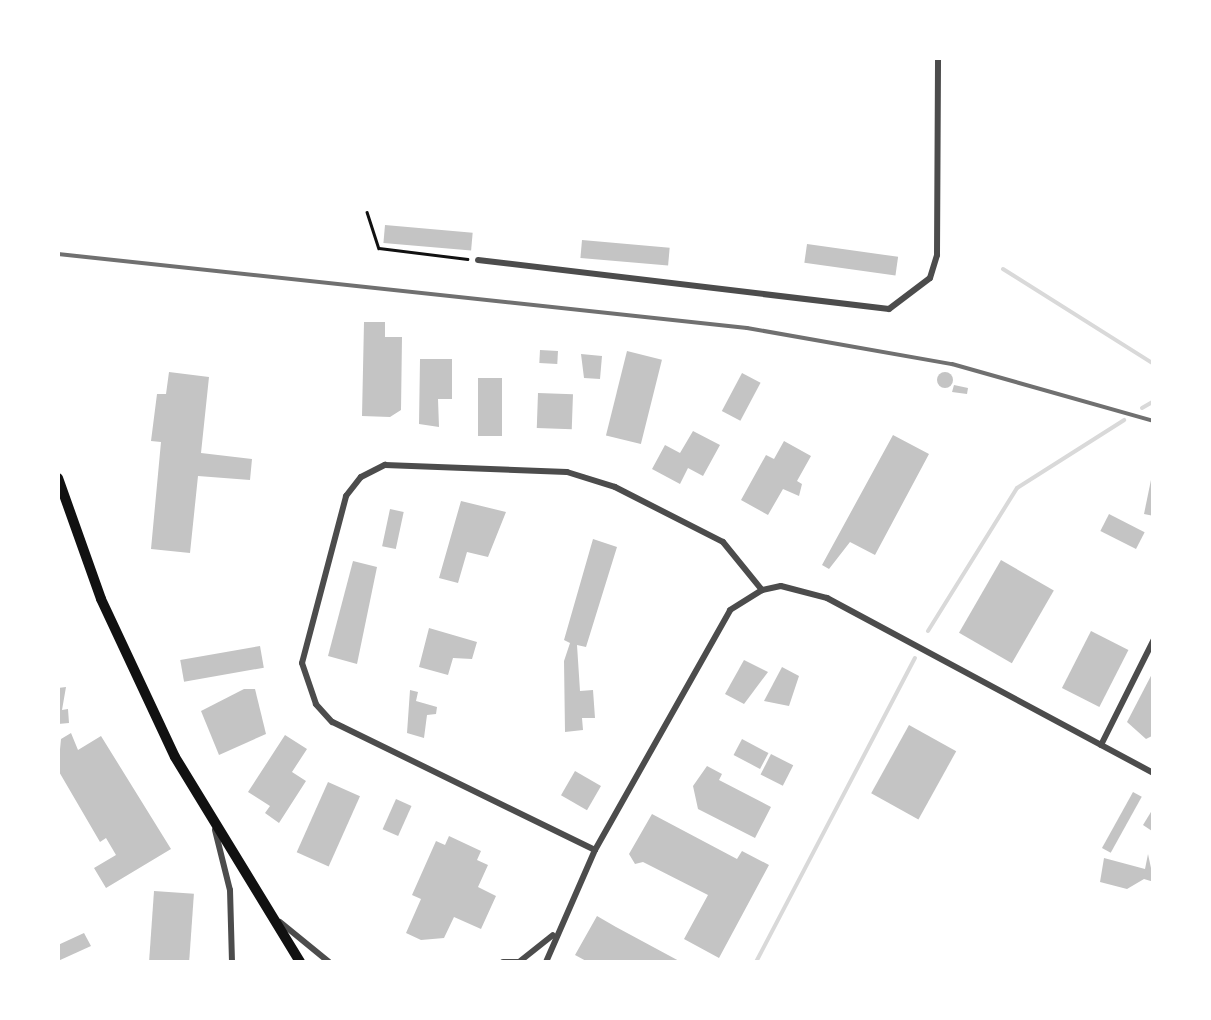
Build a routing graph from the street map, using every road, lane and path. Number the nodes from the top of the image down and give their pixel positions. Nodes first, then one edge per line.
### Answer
1 (938, 58) edge
2 (367, 212) dead end
3 (478, 260) joint
4 (58, 478) edge
5 (762, 590) junction
6 (1154, 639) edge
7 (1101, 745) junction
8 (1154, 773) edge
9 (216, 830) junction
10 (595, 850) junction
11 (263, 908) junction
12 (554, 934) junction
13 (232, 962) edge
14 (300, 962) edge
15 (329, 962) edge
16 (504, 962) edge
17 (519, 962) edge
18 (546, 962) edge

1 - 3 street
2 - 3 path
4 - 9 main road
5 - 7 street
5 - 10 street
5 - 10 street
6 - 7 street
7 - 8 street
9 - 11 main road
9 - 13 street
10 - 12 street
11 - 14 main road
11 - 15 street
12 - 17 street
12 - 18 street
16 - 17 street

